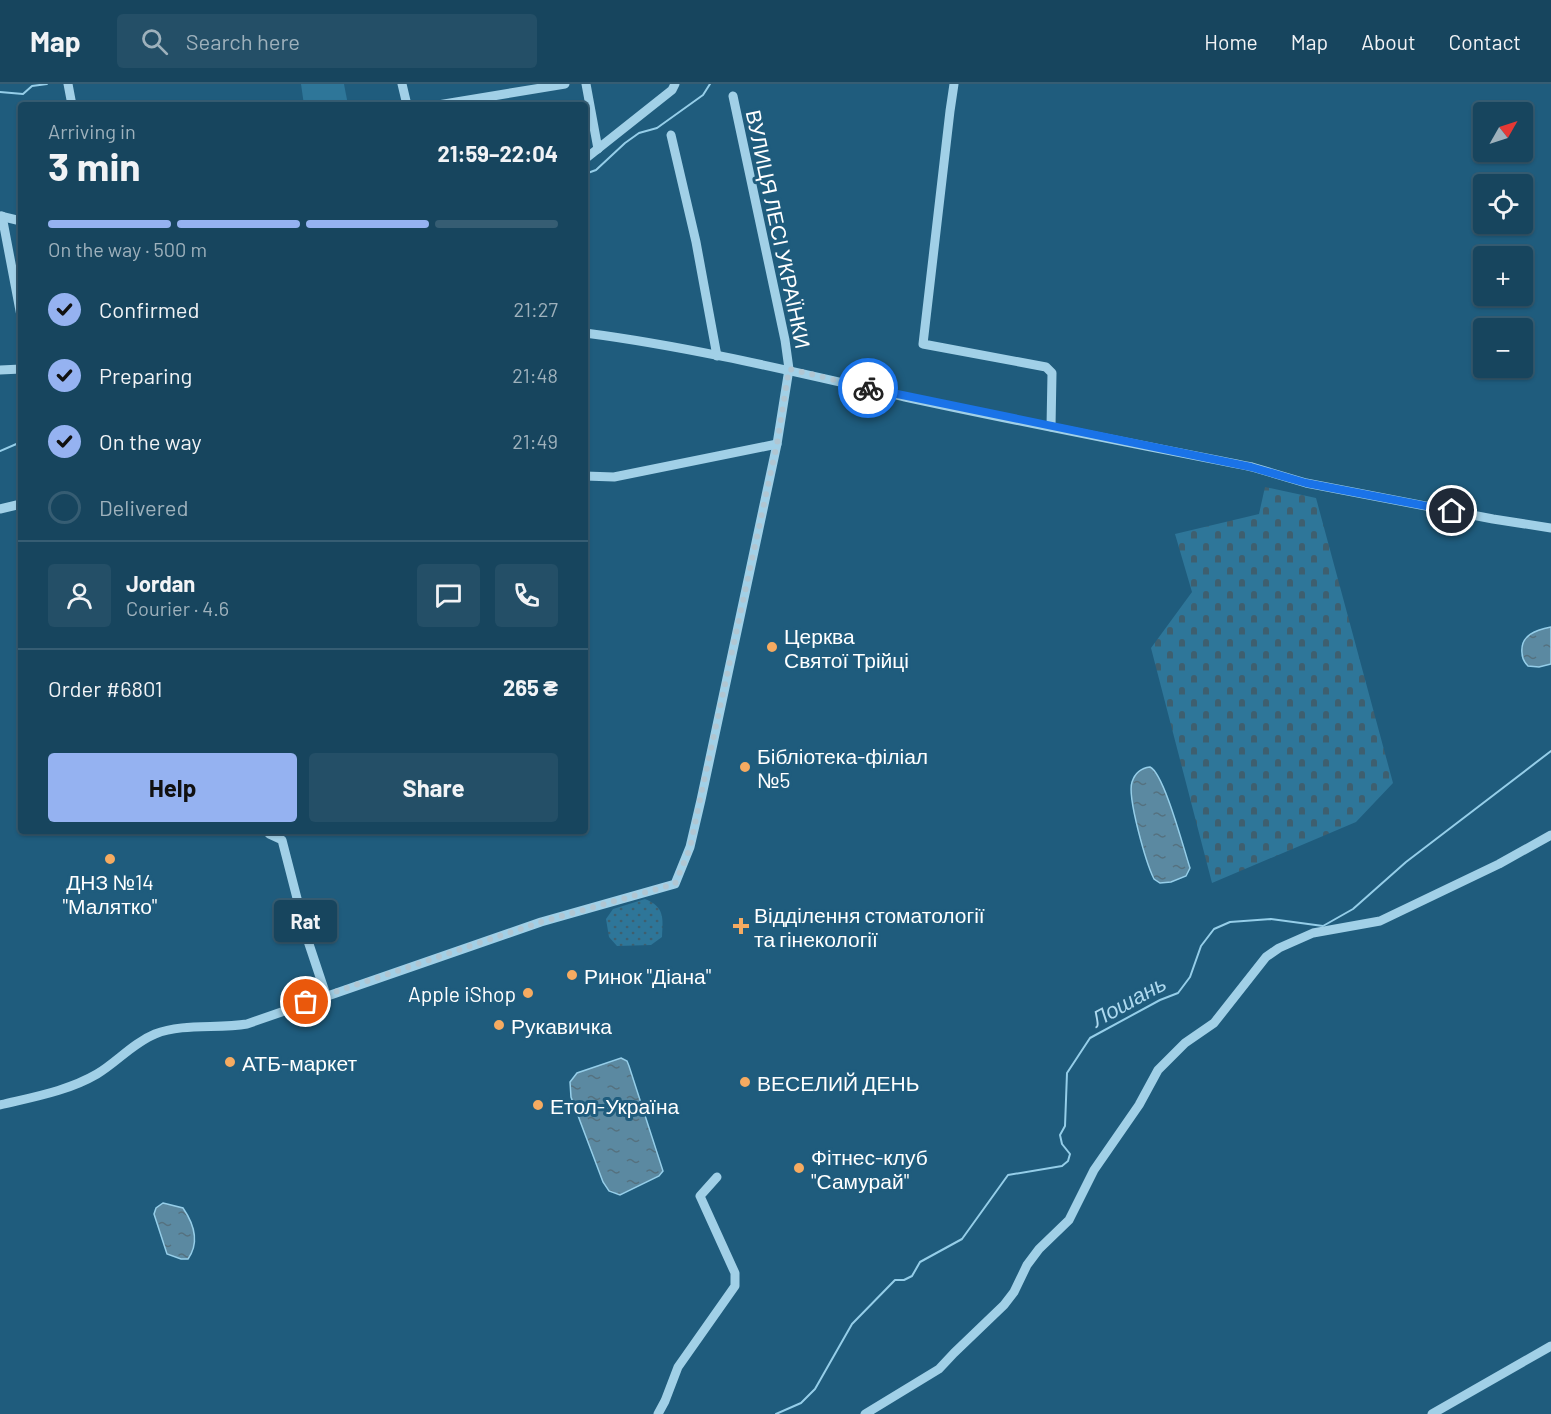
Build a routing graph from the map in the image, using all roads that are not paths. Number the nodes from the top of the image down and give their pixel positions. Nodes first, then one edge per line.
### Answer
1 (68, 84) edge
2 (402, 84) edge
3 (565, 84) edge
4 (586, 84) edge
5 (675, 84) edge
6 (954, 84) edge
7 (733, 96) dead end
8 (71, 102) edge
9 (406, 102) edge
10 (456, 102) edge
11 (671, 135) dead end
12 (598, 149) junction
13 (588, 157) edge
14 (1, 216) edge
15 (18, 220) edge
16 (18, 301) edge
17 (588, 333) edge
18 (717, 356) junction
19 (18, 369) edge
20 (789, 369) junction
21 (0, 370) edge
22 (1051, 427) junction
23 (777, 444) junction
24 (588, 476) edge
25 (18, 505) edge
26 (0, 509) edge
27 (1551, 528) edge
28 (269, 834) edge
29 (1551, 835) edge
30 (326, 995) junction
31 (0, 1104) edge
32 (717, 1177) dead end
33 (1551, 1346) edge
34 (658, 1414) edge
35 (865, 1414) edge
36 (1432, 1414) edge

1 - 8 street
2 - 9 street
3 - 10 street
4 - 12 street
5 - 12 street
6 - 22 street
7 - 20 street, ВУЛИЦЯ ЛЕСІ УКРАЇНКИ
11 - 18 street
12 - 13 street
14 - 15 street
14 - 16 street
17 - 18 street
18 - 20 street
19 - 21 street
20 - 22 street
20 - 23 street, ВУЛИЦЯ ЛЕСІ УКРАЇНКИ
22 - 27 street
23 - 24 street
23 - 30 street, ВУЛИЦЯ ЛЕСІ УКРАЇНКИ
25 - 26 street
28 - 30 street
29 - 35 street
30 - 31 street
32 - 34 street
33 - 36 street

